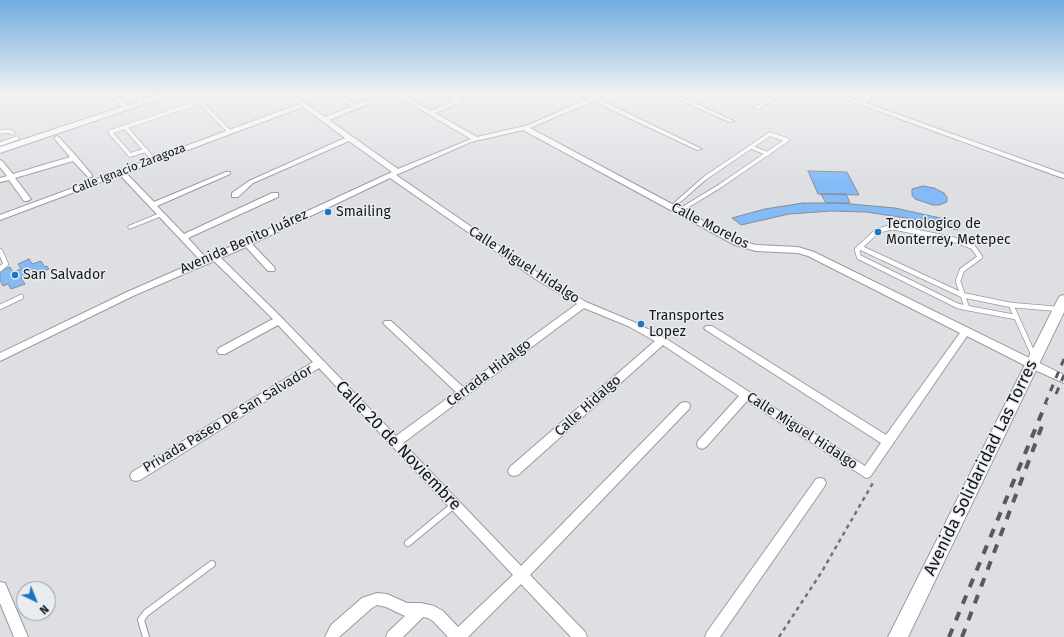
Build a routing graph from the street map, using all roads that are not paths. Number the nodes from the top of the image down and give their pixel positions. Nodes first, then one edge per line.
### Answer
1 (71, 124) edge
2 (135, 124) edge
3 (222, 124) edge
4 (252, 124) edge
5 (329, 124) edge
6 (450, 124) edge
7 (534, 124) edge
8 (645, 124) edge
9 (917, 124) edge
10 (125, 127) junction
11 (524, 128) junction
12 (5, 131) junction
13 (0, 132) edge
14 (230, 132) junction
15 (13, 133) dead end
16 (7, 138) junction
17 (57, 138) dead end
18 (350, 138) junction
19 (18, 139) junction
20 (476, 139) junction
21 (0, 144) edge
22 (751, 147) junction
23 (0, 150) edge
24 (146, 150) junction
25 (699, 150) dead end
26 (768, 154) junction
27 (75, 158) junction
28 (154, 160) junction
29 (0, 162) edge
30 (122, 172) junction
31 (228, 173) dead end
32 (394, 174) junction
33 (90, 176) dead end
34 (1062, 176) dead end
35 (12, 177) junction
36 (0, 180) edge
37 (235, 195) dead end
38 (275, 195) dead end
39 (27, 198) dead end
40 (153, 205) junction
41 (676, 209) junction
42 (162, 214) junction
43 (0, 218) edge
44 (130, 227) dead end
45 (184, 237) junction
46 (247, 243) junction
47 (859, 247) junction
48 (0, 251) edge
49 (210, 259) junction
50 (890, 262) junction
51 (0, 269) edge
52 (271, 269) dead end
53 (883, 270) junction
54 (919, 275) junction
55 (912, 283) junction
56 (962, 295) junction
57 (21, 297) dead end
58 (583, 304) junction
59 (1061, 304) edge
60 (1011, 305) junction
61 (0, 307) edge
62 (967, 308) junction
63 (1015, 317) junction
64 (278, 320) junction
65 (388, 323) dead end
66 (709, 328) dead end
67 (966, 331) junction
68 (662, 340) junction
69 (222, 351) dead end
70 (0, 357) edge
71 (1033, 361) junction
72 (319, 363) junction
73 (1064, 379) edge
74 (463, 393) junction
75 (746, 395) junction
76 (685, 406) dead end
77 (888, 442) junction
78 (395, 443) junction
79 (702, 444) dead end
80 (514, 471) dead end
81 (136, 476) dead end
82 (820, 483) dead end
83 (454, 505) junction
84 (408, 544) dead end
85 (212, 564) dead end
86 (521, 576) junction
87 (0, 588) edge
88 (421, 610) junction
89 (21, 637) edge
90 (146, 637) edge
91 (332, 637) edge
92 (393, 637) edge
93 (580, 637) edge
94 (712, 637) edge
95 (898, 637) edge

1 - 19 main road
2 - 10 lane
3 - 14 lane
4 - 14 street, Calle Ignacio Zaragoza
5 - 18 street, Calle Miguel Hidalgo
6 - 20 street
7 - 11 street, Avenida Benito Juárez
8 - 25 street
9 - 34 street
10 - 24 lane
10 - 24 lane
11 - 20 street, Avenida Benito Juárez
11 - 41 street, Calle Morelos
12 - 13 lane
12 - 15 lane
12 - 16 lane
14 - 28 street, Calle Ignacio Zaragoza
16 - 19 lane
16 - 21 lane
17 - 27 street
18 - 32 street, Calle Miguel Hidalgo
18 - 37 street
19 - 23 main road
20 - 32 street, Avenida Benito Juárez
22 - 26 lane
22 - 26 lane
22 - 41 lane
24 - 28 lane
26 - 41 lane
27 - 33 street
27 - 35 street
28 - 30 street, Calle Ignacio Zaragoza
29 - 35 street
30 - 40 street, Calle 20 de Noviembre
30 - 43 street, Calle Ignacio Zaragoza
31 - 40 street
32 - 46 street, Avenida Benito Juárez
32 - 58 street, Calle Miguel Hidalgo
35 - 36 street
35 - 39 street
38 - 45 street
40 - 42 street, Calle 20 de Noviembre
41 - 67 street, Calle Morelos
42 - 44 lane
42 - 45 street, Calle 20 de Noviembre
45 - 49 street, Calle 20 de Noviembre
46 - 49 street, Avenida Benito Juárez
46 - 52 street
47 - 50 lane
47 - 53 lane
47 - 56 lane
48 - 51 lane
49 - 64 street, Calle 20 de Noviembre
49 - 70 street, Avenida Benito Juárez
50 - 53 lane
50 - 54 lane
53 - 55 lane
54 - 55 lane
54 - 56 lane
55 - 62 lane
56 - 60 lane
56 - 62 lane
57 - 61 lane
58 - 68 street, Calle Miguel Hidalgo
58 - 74 street, Cerrada Hidalgo
59 - 60 lane
59 - 71 main road, Avenida Solidaridad Las Torres
60 - 63 lane
62 - 63 lane
63 - 71 lane
64 - 69 street
64 - 72 street, Calle 20 de Noviembre
65 - 74 street
66 - 77 street
67 - 71 street, Calle Morelos
67 - 77 street
68 - 75 street, Calle Miguel Hidalgo
68 - 80 street, Calle Hidalgo
71 - 73 street, Calle Morelos
71 - 95 main road, Avenida Solidaridad Las Torres
72 - 78 street, Calle 20 de Noviembre
72 - 81 street, Privada Paseo De San Salvador
74 - 78 street, Cerrada Hidalgo
75 - 77 street, Calle Miguel Hidalgo
75 - 79 street
76 - 86 street
78 - 83 street, Calle 20 de Noviembre
82 - 94 street
83 - 84 lane
83 - 86 street, Calle 20 de Noviembre
85 - 90 lane
86 - 88 street
86 - 93 street, Calle 20 de Noviembre
87 - 89 street
88 - 91 street
88 - 92 street

